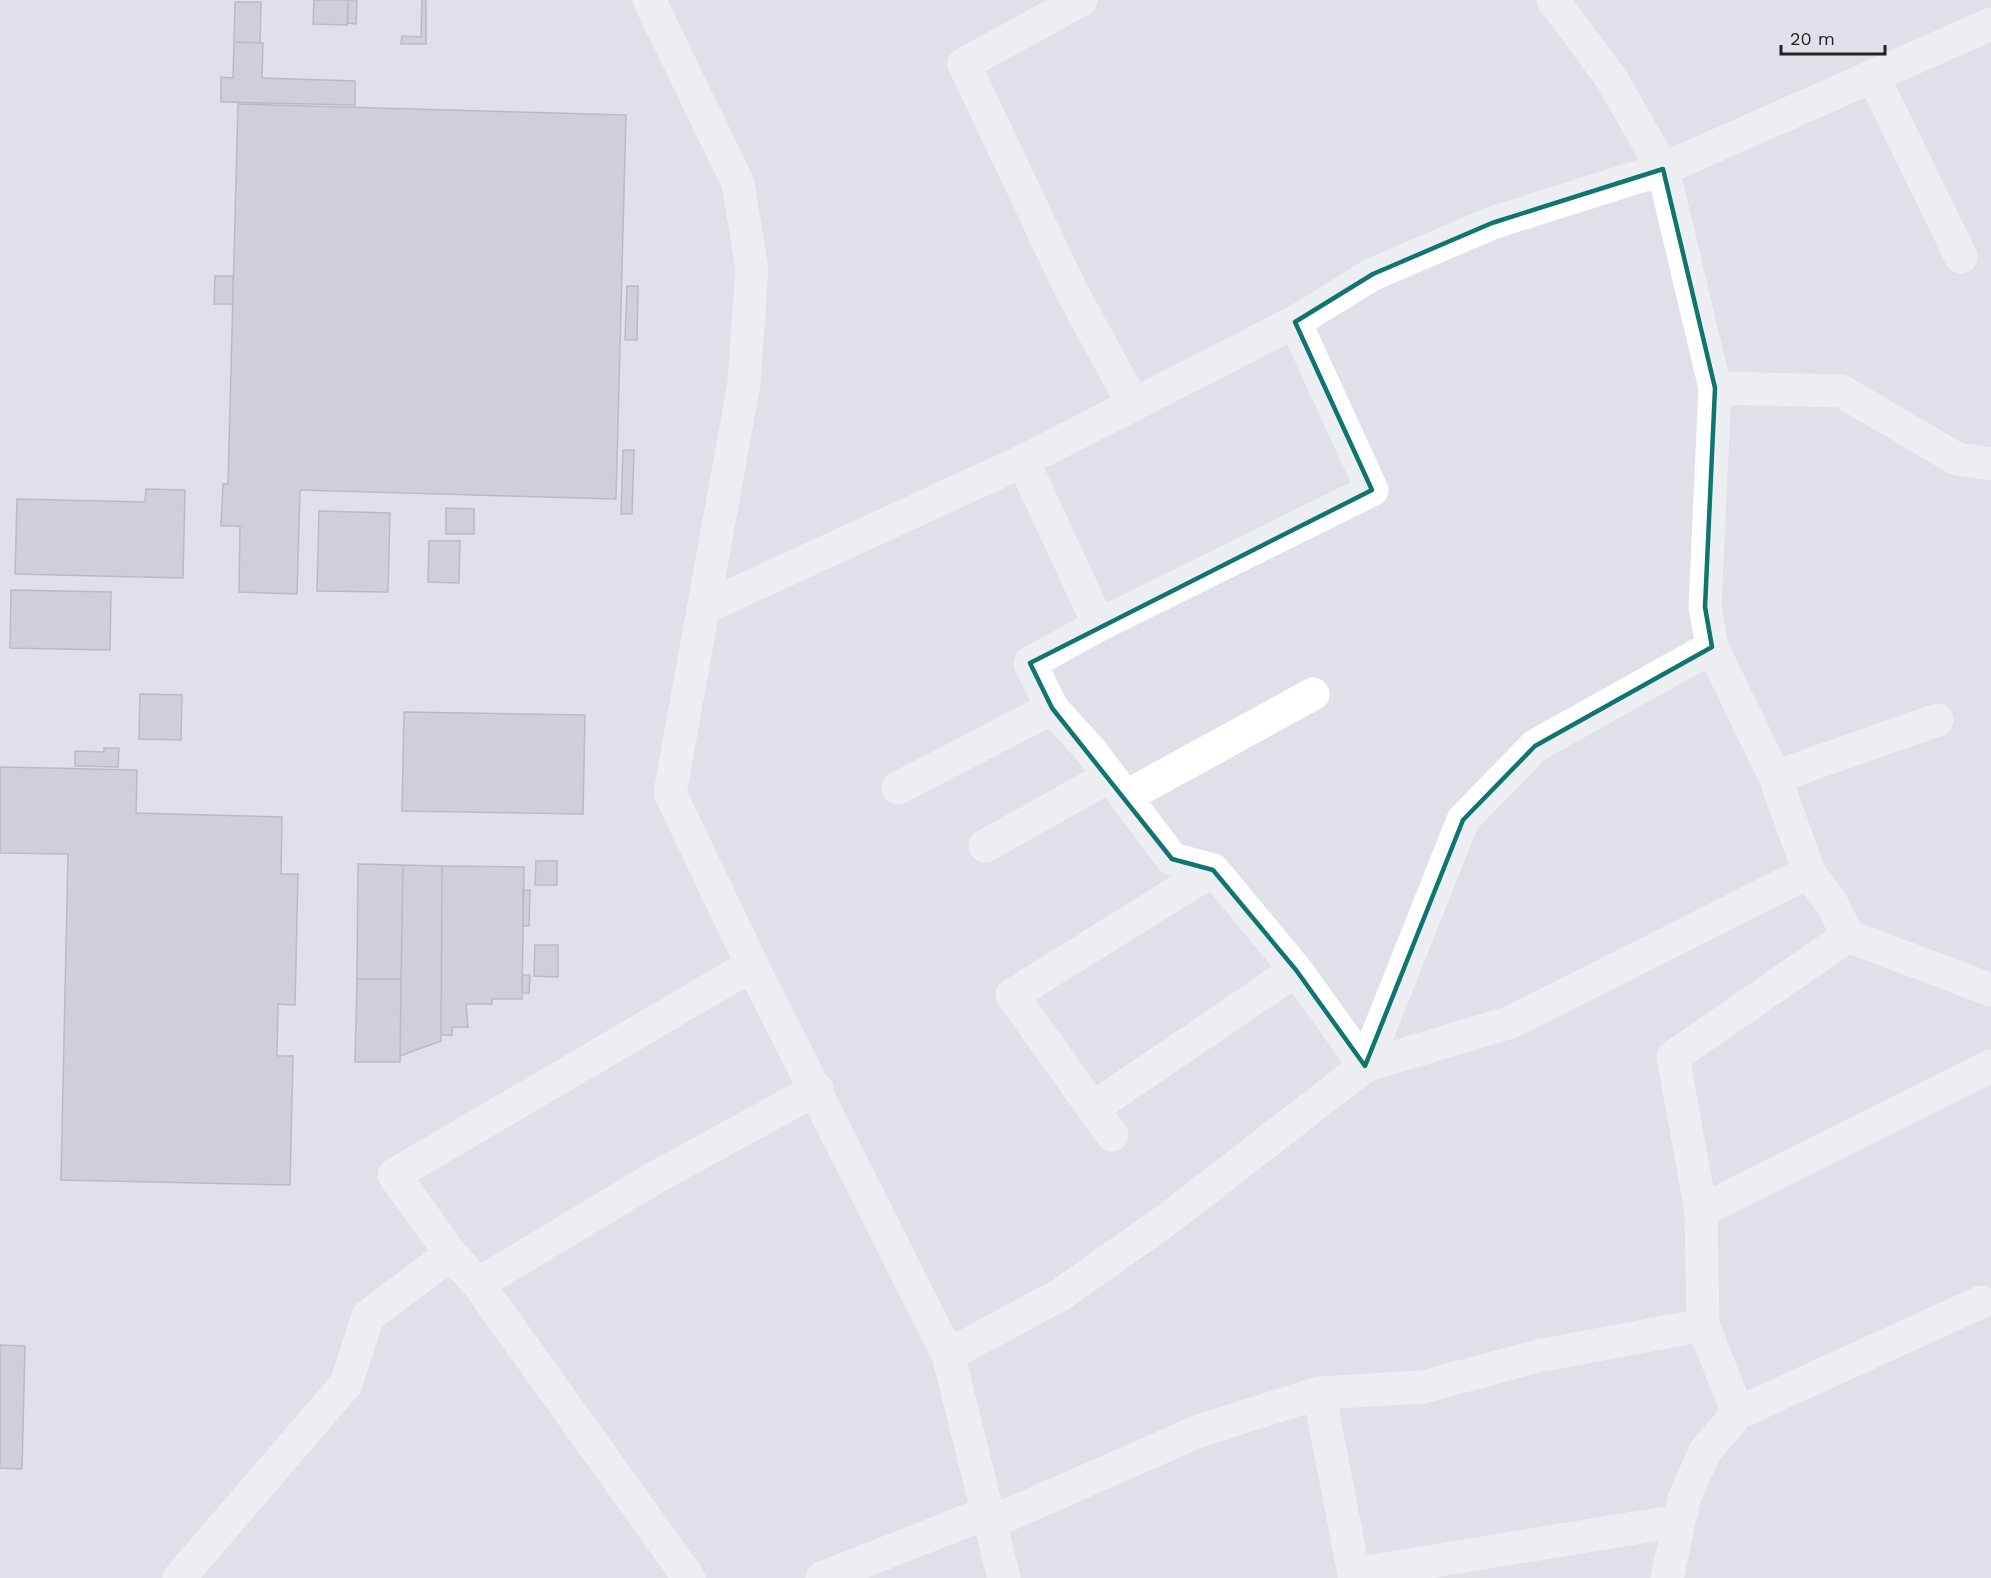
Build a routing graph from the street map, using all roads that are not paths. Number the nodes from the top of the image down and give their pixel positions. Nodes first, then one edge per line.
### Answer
1 (649, 0) edge
2 (1081, 0) edge
3 (1553, 0) edge
4 (1991, 24) edge
5 (1873, 76) junction
6 (1663, 169) junction
7 (1961, 257) dead end
8 (1295, 322) junction
9 (1715, 387) junction
10 (1133, 404) junction
11 (1023, 461) junction
12 (1991, 464) edge
13 (704, 608) junction
14 (1099, 625) junction
15 (1712, 647) junction
16 (1313, 694) dead end
17 (1052, 708) junction
18 (1937, 720) dead end
19 (1775, 777) junction
20 (1118, 787) junction
21 (898, 788) dead end
22 (985, 846) dead end
23 (1213, 870) junction
24 (1809, 872) junction
25 (1848, 936) junction
26 (752, 965) junction
27 (1296, 969) junction
28 (1991, 990) edge
29 (1365, 1066) junction
30 (1991, 1066) edge
31 (817, 1089) junction
32 (1093, 1107) junction
33 (1112, 1135) dead end
34 (1701, 1211) junction
35 (452, 1254) junction
36 (478, 1284) junction
37 (1981, 1302) dead end
38 (1703, 1325) junction
39 (948, 1355) junction
40 (1319, 1393) junction
41 (1738, 1413) junction
42 (990, 1517) junction
43 (1678, 1521) junction
44 (179, 1578) edge
45 (689, 1578) edge
46 (822, 1578) edge
47 (1004, 1578) edge
48 (1667, 1578) edge

1 - 13 street
2 - 10 street
3 - 6 street
4 - 5 street
5 - 6 street
5 - 7 street
6 - 8 street
6 - 9 street
8 - 10 street
8 - 14 street
9 - 12 street
9 - 15 street
10 - 11 street
11 - 13 street
11 - 14 street
13 - 26 street
14 - 17 street
15 - 19 street
15 - 29 street
16 - 20 street
17 - 20 street
17 - 21 street
18 - 19 street
19 - 24 street
20 - 22 street
20 - 23 street
23 - 27 street
23 - 32 street
24 - 25 street
24 - 29 street
25 - 28 street
25 - 34 street
26 - 31 street
26 - 35 street
27 - 29 street
27 - 32 street
29 - 39 street
30 - 34 street
31 - 36 street
31 - 39 street
32 - 33 street
34 - 38 street
35 - 36 street
35 - 44 street
36 - 45 street
37 - 41 street
38 - 40 street
38 - 41 street
39 - 42 street
40 - 42 street
40 - 43 street
41 - 43 street
42 - 46 street
42 - 47 street
43 - 48 street

